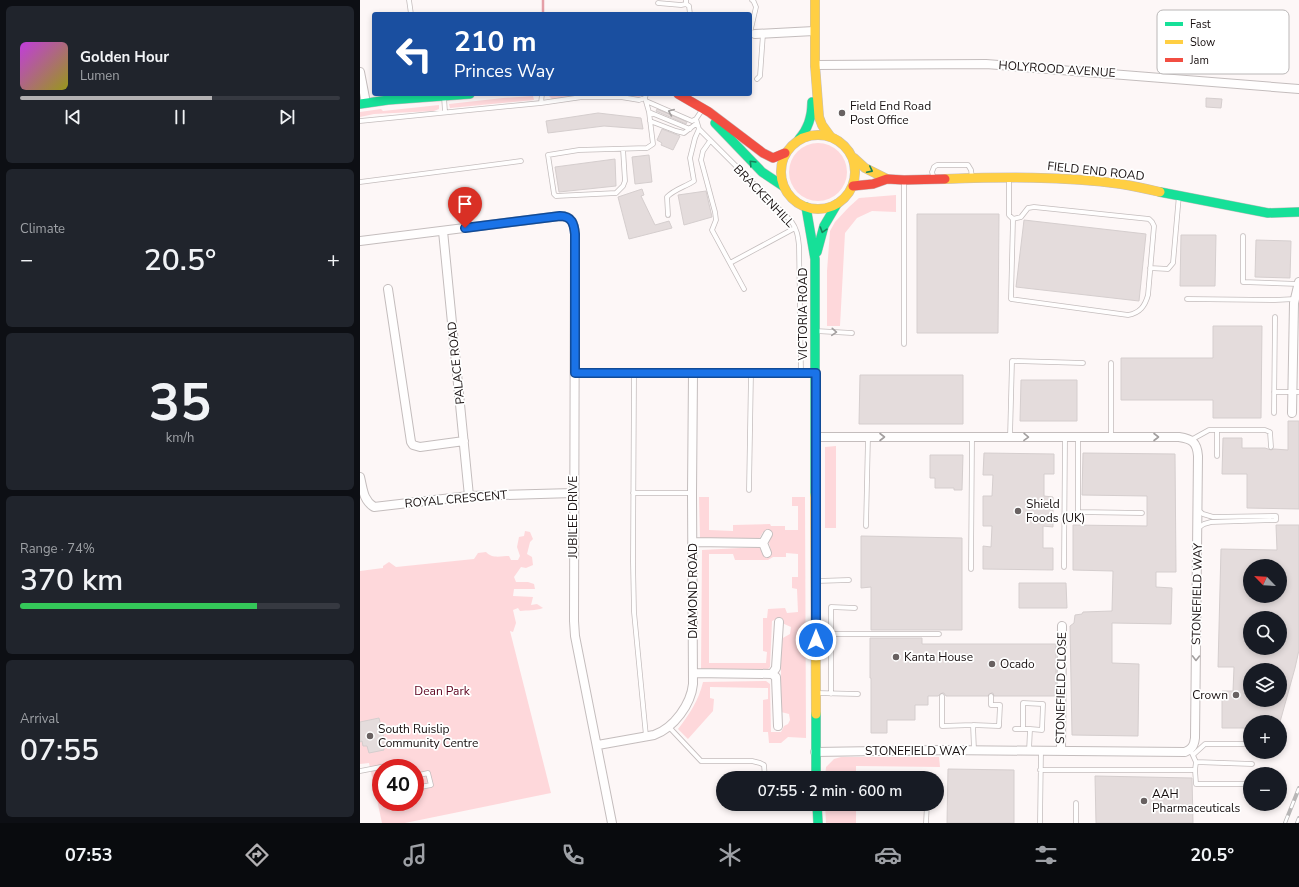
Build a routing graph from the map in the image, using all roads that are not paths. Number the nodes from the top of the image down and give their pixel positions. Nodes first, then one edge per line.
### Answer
1 (409, 0) edge
2 (752, 0) edge
3 (815, 0) edge
4 (686, 2) edge
5 (658, 3) dead end
6 (410, 12) edge
7 (690, 12) edge
8 (814, 31) junction
9 (754, 33) edge
10 (815, 65) junction
11 (360, 72) edge
12 (757, 79) dead end
13 (1299, 89) edge
14 (453, 96) edge
15 (542, 96) edge
16 (682, 96) edge
17 (444, 97) junction
18 (646, 98) edge
19 (541, 103) junction
20 (363, 104) edge
21 (703, 109) junction
22 (446, 112) junction
23 (649, 112) junction
24 (360, 121) edge
25 (650, 121) junction
26 (696, 121) junction
27 (690, 129) junction
28 (699, 129) junction
29 (830, 136) junction
30 (799, 139) junction
31 (710, 141) junction
32 (623, 149) junction
33 (786, 153) junction
34 (854, 158) junction
35 (521, 161) dead end
36 (1009, 177) junction
37 (972, 178) junction
38 (887, 179) junction
39 (904, 180) junction
40 (934, 180) junction
41 (360, 182) edge
42 (783, 186) junction
43 (853, 186) junction
44 (1179, 195) junction
45 (837, 204) junction
46 (806, 207) junction
47 (1299, 212) edge
48 (668, 215) dead end
49 (1013, 219) junction
50 (796, 228) junction
51 (443, 231) junction
52 (1243, 236) dead end
53 (360, 241) edge
54 (815, 259) junction
55 (730, 263) junction
56 (1150, 268) junction
57 (1299, 283) edge
58 (744, 288) dead end
59 (388, 289) dead end
60 (1296, 298) junction
61 (1187, 299) dead end
62 (1275, 317) dead end
63 (1296, 324) edge
64 (815, 331) junction
65 (852, 333) dead end
66 (904, 344) dead end
67 (1083, 363) dead end
68 (1111, 364) dead end
69 (634, 372) junction
70 (801, 372) junction
71 (575, 373) junction
72 (693, 373) junction
73 (751, 373) junction
74 (816, 373) junction
75 (1274, 392) junction
76 (1296, 392) edge
77 (1294, 408) edge
78 (1274, 413) dead end
79 (1217, 430) junction
80 (868, 436) junction
81 (816, 437) junction
82 (972, 437) junction
83 (1010, 437) junction
84 (1066, 438) junction
85 (1078, 438) junction
86 (1111, 438) junction
87 (1191, 440) junction
88 (464, 441) junction
89 (1271, 447) dead end
90 (1216, 456) dead end
91 (360, 476) edge
92 (749, 490) dead end
93 (573, 493) junction
94 (633, 493) junction
95 (692, 493) junction
96 (469, 496) junction
97 (1197, 510) junction
98 (1142, 513) dead end
99 (866, 526) dead end
100 (1197, 529) junction
101 (768, 534) dead end
102 (693, 542) junction
103 (763, 543) junction
104 (767, 553) dead end
105 (1064, 567) dead end
106 (971, 568) dead end
107 (849, 580) dead end
108 (816, 581) junction
109 (855, 608) dead end
110 (779, 622) dead end
111 (1062, 626) dead end
112 (831, 634) junction
113 (939, 634) dead end
114 (693, 673) junction
115 (772, 674) junction
116 (815, 693) junction
117 (831, 694) junction
118 (858, 694) dead end
119 (942, 696) dead end
120 (991, 696) dead end
121 (778, 726) dead end
122 (973, 726) junction
123 (669, 727) junction
124 (1014, 729) dead end
125 (1023, 729) junction
126 (1030, 729) junction
127 (646, 737) junction
128 (1243, 744) edge
129 (598, 745) junction
130 (974, 750) junction
131 (1029, 751) junction
132 (1041, 751) junction
133 (1061, 751) junction
134 (815, 752) junction
135 (1192, 752) junction
136 (1196, 762) junction
137 (1252, 764) dead end
138 (372, 769) edge
139 (1040, 770) junction
140 (1195, 770) junction
141 (764, 771) edge
142 (816, 771) edge
143 (360, 772) edge
144 (424, 774) edge
145 (1243, 784) edge
146 (424, 786) edge
147 (1076, 803) dead end
148 (817, 811) edge
149 (927, 811) edge
150 (612, 823) edge
151 (818, 823) edge
152 (926, 823) edge
153 (1040, 823) edge
154 (1076, 823) edge

1 - 6 lane
2 - 9 lane
3 - 8 street
4 - 5 lane
4 - 7 lane
8 - 9 street
8 - 10 street
9 - 12 lane
10 - 13 street, HOLYROOD AVENUE
10 - 29 street
10 - 30 street
11 - 20 street
14 - 17 street
15 - 19 lane
16 - 21 street
17 - 20 street
17 - 22 lane
18 - 19 lane
18 - 23 lane
26 -> 18 lane
19 - 22 lane
21 - 26 lane
21 - 33 street
42 -> 21 street
22 - 24 lane
23 - 25 lane
23 - 27 lane
25 - 27 lane
25 - 32 lane
26 - 27 lane
26 - 28 lane, BRACKENHILL
28 - 31 lane, BRACKENHILL
28 - 48 lane
29 - 30 street
29 - 34 street
30 - 33 street
31 - 50 lane, BRACKENHILL
31 - 55 lane
32 - 32 lane
33 - 42 street
34 -> 38 street, FIELD END ROAD
34 - 43 street
35 - 41 lane
36 - 37 street, FIELD END ROAD
36 - 44 street, FIELD END ROAD
36 - 49 lane
37 - 40 street, FIELD END ROAD
37 - 40 lane
38 - 39 street, FIELD END ROAD
38 - 43 street, FIELD END ROAD
39 - 40 street, FIELD END ROAD
39 - 66 lane
42 - 46 street
43 - 45 street
44 - 47 street, FIELD END ROAD
44 - 56 lane
45 - 46 street
45 -> 54 street, VICTORIA ROAD
46 - 54 street, VICTORIA ROAD
49 - 56 lane
49 - 56 lane
50 - 55 lane
50 - 70 lane, BRACKENHILL
51 - 53 street
51 - 71 street, JUBILEE DRIVE
51 - 88 street, PALACE ROAD
52 - 57 lane
54 - 64 street, VICTORIA ROAD
55 - 58 lane
57 - 60 street
59 - 88 street
60 - 61 lane
60 - 63 street
62 - 75 lane
63 - 76 street
64 -> 65 lane
64 - 74 street, VICTORIA ROAD
67 - 83 lane
68 - 86 lane
69 - 71 street
69 - 72 street
69 - 94 lane
70 - 73 street
70 - 74 street
71 - 93 street, JUBILEE DRIVE
72 - 73 street
72 - 95 street, DIAMOND ROAD
73 - 92 lane
74 - 81 street, VICTORIA ROAD
75 - 76 lane
75 - 78 lane
76 - 77 street
79 - 87 lane
79 - 89 lane
79 - 90 lane
80 - 81 street
80 -> 82 street
80 - 99 lane
81 - 108 street, VICTORIA ROAD
82 - 83 street
82 - 106 lane
83 -> 84 street
84 - 85 street
84 - 105 lane
85 - 86 street
85 - 98 lane
86 -> 87 street
87 - 97 street, STONEFIELD WAY
88 - 96 street, PALACE ROAD
91 - 96 street, ROYAL CRESCENT
93 - 96 street, ROYAL CRESCENT
93 - 129 street, JUBILEE DRIVE
94 - 95 lane
94 - 127 lane
95 - 102 street, DIAMOND ROAD
97 - 100 street, STONEFIELD WAY
97 - 100 lane
100 -> 135 street, STONEFIELD WAY
101 - 103 street
102 - 103 street
102 - 114 street, DIAMOND ROAD
103 - 104 street
107 - 108 lane
108 - 116 street, VICTORIA ROAD
109 - 112 lane
110 - 115 street
111 - 133 street, STONEFIELD CLOSE
112 - 113 lane
112 - 117 lane
114 - 115 street
114 - 123 street, DIAMOND ROAD
115 - 121 street
116 - 117 lane
116 - 134 street, VICTORIA ROAD
117 - 118 lane
119 - 122 lane
120 - 122 lane
122 - 130 lane
123 - 127 street, DIAMOND ROAD
123 - 141 lane
124 - 125 lane
125 - 126 lane
125 - 126 lane
126 - 131 lane
127 - 129 street, DIAMOND ROAD
128 - 135 lane
129 - 150 street, JUBILEE DRIVE
130 - 131 street, STONEFIELD WAY
130 - 134 street, STONEFIELD WAY
131 - 132 street, STONEFIELD WAY
132 - 133 street, STONEFIELD WAY
132 - 139 lane
133 - 135 street, STONEFIELD WAY
134 - 142 street, VICTORIA ROAD
135 - 136 lane
136 - 137 lane
136 - 140 lane
138 - 143 lane
139 - 140 lane
139 - 153 lane
140 - 145 lane
144 - 146 lane
147 - 154 lane
148 - 151 street
149 - 152 lane

